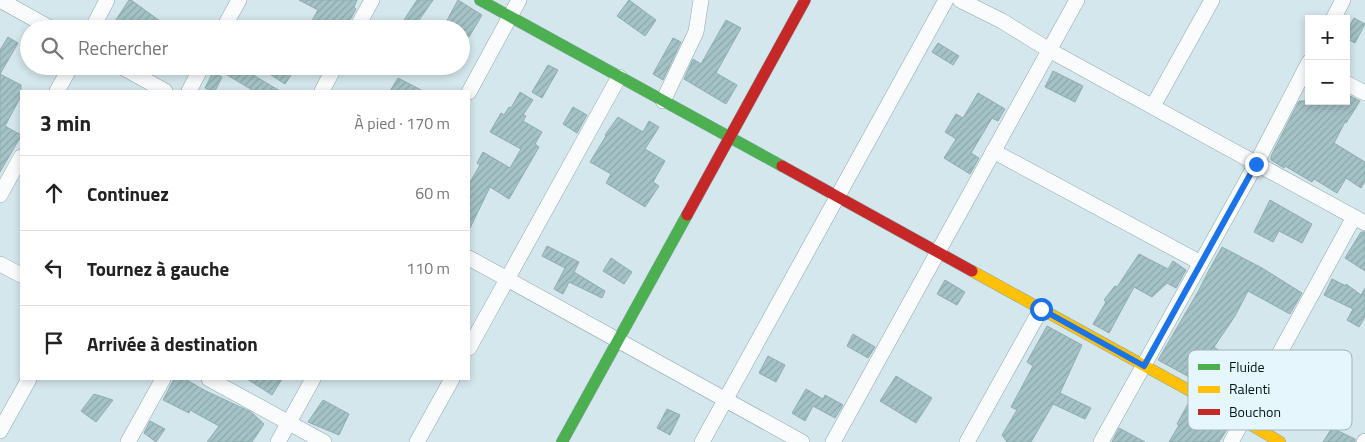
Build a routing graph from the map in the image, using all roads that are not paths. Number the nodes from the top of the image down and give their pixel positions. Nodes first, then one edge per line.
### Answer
1 (0, 0) edge
2 (108, 0) edge
3 (239, 0) edge
4 (372, 0) edge
5 (480, 0) edge
6 (519, 0) edge
7 (701, 0) edge
8 (805, 0) edge
9 (946, 0) edge
10 (960, 0) edge
11 (1077, 0) edge
12 (1212, 0) edge
13 (1343, 0) edge
14 (1335, 15) edge
15 (510, 17) junction
16 (36, 20) edge
17 (97, 20) edge
18 (228, 20) edge
19 (361, 20) edge
20 (1050, 50) junction
21 (1305, 70) edge
22 (66, 75) edge
23 (136, 75) edge
24 (197, 75) edge
25 (330, 75) edge
26 (619, 77) junction
27 (1350, 85) edge
28 (58, 90) edge
29 (163, 90) edge
30 (190, 90) edge
31 (323, 90) edge
32 (470, 90) edge
33 (1365, 93) edge
34 (663, 101) junction
35 (1153, 106) junction
36 (729, 138) junction
37 (993, 151) junction
38 (20, 159) edge
39 (1256, 164) junction
40 (0, 195) edge
41 (838, 197) junction
42 (1360, 220) edge
43 (938, 252) junction
44 (470, 259) edge
45 (1201, 263) junction
46 (0, 264) edge
47 (20, 274) edge
48 (507, 279) junction
49 (1041, 309) junction
50 (618, 341) junction
51 (470, 346) edge
52 (1284, 350) edge
53 (1144, 366) junction
54 (28, 380) edge
55 (162, 380) edge
56 (211, 380) edge
57 (312, 380) edge
58 (451, 380) edge
59 (1188, 390) edge
60 (726, 400) junction
61 (289, 423) junction
62 (1238, 430) edge
63 (1260, 430) edge
64 (0, 431) edge
65 (128, 442) edge
66 (278, 442) edge
67 (324, 442) edge
68 (417, 442) edge
69 (562, 442) edge
70 (702, 442) edge
71 (802, 442) edge
72 (833, 442) edge
73 (967, 442) edge
74 (1101, 442) edge
75 (1231, 442) edge
76 (1280, 442) edge

1 - 16 street
2 - 17 street
3 - 18 street
4 - 19 street
5 - 15 street
6 - 15 street
7 - 34 street
8 - 36 street
9 - 41 street
10 - 20 street
11 - 20 street
12 - 35 street
13 - 14 street
15 - 26 street
15 - 32 street
20 - 35 street
20 - 37 street
21 - 39 street
22 - 28 street
23 - 29 street
24 - 30 street
25 - 31 street
26 - 34 street
26 - 48 street
27 - 33 street
34 - 36 street
35 - 39 street
36 - 41 street
36 - 50 street
37 - 43 street
37 - 45 street
38 - 40 street
39 - 42 street
39 - 45 street
41 - 43 street
41 - 60 street
42 - 52 street
43 - 49 street
43 - 72 street
44 - 48 street
45 - 53 street
46 - 47 street
48 - 50 street
48 - 51 street
49 - 53 street
49 - 73 street
50 - 60 street
50 - 69 street
53 - 59 street
53 - 74 street
54 - 64 street
55 - 65 street
56 - 61 street
57 - 61 street
58 - 68 street
60 - 70 street
60 - 71 street
61 - 66 street
61 - 67 street
62 - 75 street
63 - 76 street

